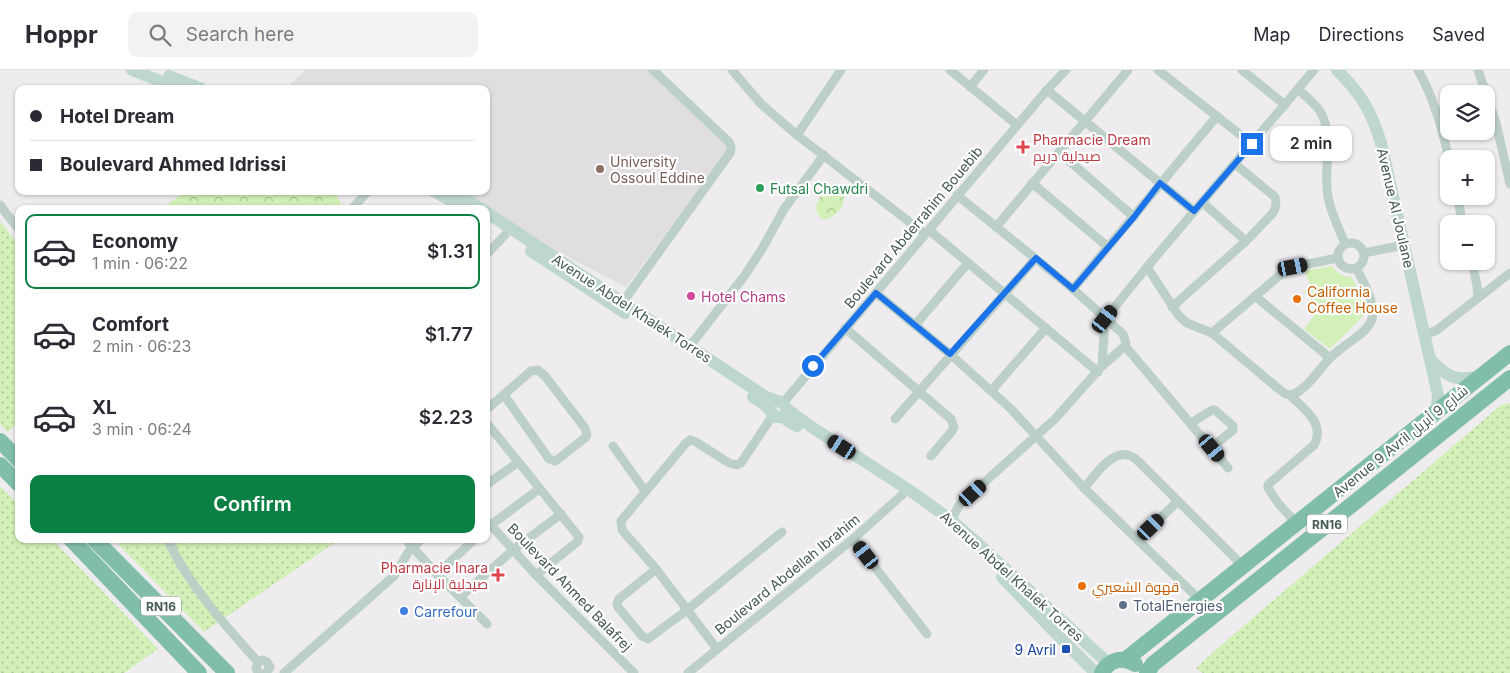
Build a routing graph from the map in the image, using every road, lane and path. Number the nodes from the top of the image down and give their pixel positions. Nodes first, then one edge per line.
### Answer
1 (132, 70) edge
2 (154, 70) edge
3 (653, 70) edge
4 (732, 70) edge
5 (841, 70) edge
6 (950, 70) edge
7 (984, 70) edge
8 (1066, 70) edge
9 (1128, 70) edge
10 (1158, 70) edge
11 (1242, 70) edge
12 (1314, 70) edge
13 (1337, 70) edge
14 (1418, 70) edge
15 (1478, 70) edge
16 (1169, 73) edge
17 (170, 85) edge
18 (192, 85) edge
19 (970, 87) junction
20 (1298, 89) junction
21 (1046, 90) junction
22 (1284, 105) junction
23 (1217, 116) junction
24 (1085, 121) junction
25 (1017, 125) junction
26 (797, 134) junction
27 (1252, 144) junction
28 (1447, 150) edge
29 (1059, 152) junction
30 (824, 155) junction
31 (1234, 164) junction
32 (1032, 182) junction
33 (1160, 183) junction
34 (1510, 184) edge
35 (364, 195) edge
36 (441, 195) edge
37 (458, 195) edge
38 (957, 195) junction
39 (1202, 202) junction
40 (0, 205) edge
41 (356, 205) edge
42 (458, 205) edge
43 (475, 205) edge
44 (1194, 211) junction
45 (490, 215) edge
46 (1134, 217) junction
47 (15, 225) edge
48 (490, 225) edge
49 (996, 227) junction
50 (927, 232) junction
51 (505, 234) junction
52 (1246, 241) junction
53 (1345, 244) junction
54 (1404, 245) junction
55 (1108, 247) junction
56 (490, 251) edge
57 (1364, 253) junction
58 (1036, 258) junction
59 (1338, 258) junction
60 (968, 263) junction
61 (1146, 267) junction
62 (1356, 268) junction
63 (1474, 270) edge
64 (1510, 273) edge
65 (1073, 289) junction
66 (876, 293) junction
67 (1004, 293) junction
68 (1255, 296) junction
69 (1478, 298) junction
70 (621, 305) junction
71 (1172, 307) junction
72 (1105, 319) junction
73 (915, 325) junction
74 (845, 328) junction
75 (1046, 328) junction
76 (1212, 333) junction
77 (1424, 335) junction
78 (690, 346) junction
79 (1125, 346) junction
80 (1510, 353) edge
81 (950, 354) junction
82 (1330, 358) junction
83 (1430, 358) junction
84 (1100, 369) junction
85 (1482, 376) junction
86 (1509, 380) edge
87 (992, 390) junction
88 (918, 391) junction
89 (504, 395) junction
90 (1290, 395) junction
91 (490, 407) edge
92 (779, 409) junction
93 (1434, 414) junction
94 (895, 419) dead end
95 (1191, 423) junction
96 (490, 427) edge
97 (1036, 436) junction
98 (0, 440) edge
99 (613, 446) dead end
100 (1212, 448) junction
101 (15, 456) edge
102 (932, 456) dead end
103 (517, 463) junction
104 (0, 465) edge
105 (1228, 468) dead end
106 (15, 480) edge
107 (490, 482) edge
108 (1084, 488) junction
109 (539, 489) junction
110 (646, 490) junction
111 (902, 495) junction
112 (1178, 501) junction
113 (561, 514) junction
114 (946, 516) junction
115 (490, 524) edge
116 (1297, 524) junction
117 (490, 527) edge
118 (782, 532) dead end
119 (854, 540) junction
120 (1138, 540) junction
121 (75, 543) edge
122 (98, 543) edge
123 (169, 543) edge
124 (409, 543) edge
125 (418, 543) edge
126 (471, 543) edge
127 (413, 547) junction
128 (513, 550) junction
129 (1244, 566) junction
130 (656, 570) junction
131 (437, 574) junction
132 (536, 575) junction
133 (460, 597) junction
134 (1200, 600) junction
135 (687, 610) junction
136 (488, 624) dead end
137 (927, 634) dead end
138 (717, 649) junction
139 (1125, 660) junction
140 (258, 662) junction
141 (1102, 670) edge
142 (271, 672) edge
143 (199, 673) edge
144 (227, 673) edge
145 (260, 673) edge
146 (284, 673) edge
147 (634, 673) edge
148 (688, 673) edge
149 (1142, 673) edge
150 (1147, 673) edge

1 - 17 main road
2 - 18 main road
3 - 70 street
4 - 26 street
5 - 26 street
6 - 19 street
7 - 19 street
8 - 21 street, Boulevard Abderrahim Bouebib
9 - 24 street
10 - 16 street
11 - 22 street
12 - 20 street
13 - 54 main road, Avenue Al Joulane
14 - 28 street
15 - 34 street
16 - 23 street
19 - 25 street
20 - 22 street
20 - 53 street
21 - 24 street
21 - 25 street, Boulevard Abderrahim Bouebib
22 - 27 street
23 - 27 street
23 - 33 street
24 - 29 street
24 - 33 street
25 - 38 street, Boulevard Abderrahim Bouebib
26 - 30 street
27 - 31 street
29 - 32 street
29 - 46 street
30 - 50 street
30 - 78 street
31 - 39 street
31 - 52 street
32 - 49 street
32 - 55 street
33 - 44 street
33 - 46 street
35 - 41 street
36 - 42 main road
37 - 43 main road
38 - 49 street
38 - 50 street, Boulevard Abderrahim Bouebib
39 - 44 street
39 - 52 street
40 - 47 street
44 - 61 street
45 - 70 main road, Avenue Abdel Khalek Torres
46 - 55 street
48 - 51 main road, Avenue Abdel Khalek Torres
49 - 58 street
50 - 60 street
50 - 66 street, Boulevard Abderrahim Bouebib
51 - 56 street
51 - 70 main road, Avenue Abdel Khalek Torres
52 - 71 street
53 - 57 street
53 - 59 street
54 - 57 street
54 - 77 main road, Avenue Al Joulane
55 - 65 street
57 - 62 street
58 - 65 street
58 - 67 street
59 - 62 street
59 - 68 street
60 - 67 street
60 - 73 street
61 - 71 street
61 - 72 street
62 - 82 street
63 - 69 street
64 - 69 street
65 - 72 street
66 - 73 street
66 - 74 street, Boulevard Abderrahim Bouebib
67 - 75 street
67 - 81 street
68 - 76 street
68 - 82 street
69 - 77 street
70 - 78 main road, Avenue Abdel Khalek Torres
70 - 92 main road, Avenue Abdel Khalek Torres
71 - 76 street
72 - 79 street
72 - 84 street
73 - 81 street
74 - 88 street
74 - 92 street, Boulevard Abderrahim Bouebib
75 - 84 street
75 - 87 street
76 - 90 street
77 - 83 main road, Avenue Al Joulane
78 - 92 main road, Avenue Abdel Khalek Torres
79 - 84 street
79 - 95 street
80 - 85 highway, Avenue 9 Avril شارع 9 أبريل / RN16
81 - 87 street
81 - 88 street
82 - 90 street
83 - 85 main road
83 - 93 main road, Avenue Al Joulane
84 - 97 street
85 - 93 highway, Avenue 9 Avril شارع 9 أبريل / RN16
86 - 150 highway, Avenue 9 Avril شارع 9 أبريل / RN16
87 - 97 street
88 - 94 street
88 - 102 street
89 - 89 street
89 - 91 street
90 - 116 street
92 - 110 street, Boulevard Abderrahim Bouebib
92 - 111 main road, Avenue Abdel Khalek Torres
92 - 114 main road, Avenue Abdel Khalek Torres
93 - 116 highway, Avenue 9 Avril شارع 9 أبريل / RN16
95 - 100 street
95 - 100 street
96 - 103 street
97 - 108 street
97 - 114 street
98 - 101 highway
99 - 110 street
100 - 105 street
103 - 107 street
103 - 109 street
104 - 106 highway
108 - 112 street
108 - 120 street
109 - 113 street
109 - 115 street
110 - 130 street
111 - 119 street, Boulevard Abdellah Ibrahim
111 - 141 main road, Avenue Abdel Khalek Torres
112 - 120 street
112 - 129 street
113 - 128 street
113 - 132 street
114 - 141 main road, Avenue Abdel Khalek Torres
116 - 129 highway, Avenue 9 Avril شارع 9 أبريل / RN16
117 - 128 street, Boulevard Ahmed Balafrej
118 - 135 street
119 - 137 street
119 - 138 street, Boulevard Abdellah Ibrahim
120 - 134 street
121 - 143 highway, RN16
122 - 144 highway, RN16
123 - 140 street
124 - 127 street
125 - 127 street
126 - 131 street
127 - 131 street
127 - 146 street
128 - 132 street, Boulevard Ahmed Balafrej
128 - 133 street
129 - 134 highway, Avenue 9 Avril شارع 9 أبريل / RN16
130 - 135 street
130 - 135 street
131 - 133 street
132 - 147 street, Boulevard Ahmed Balafrej
133 - 136 street
134 - 139 highway, Avenue 9 Avril شارع 9 أبريل / RN16
135 - 138 street
138 - 148 street, Boulevard Abdellah Ibrahim
139 - 141 highway, RN16
139 - 149 highway
140 - 142 street
140 - 145 street

